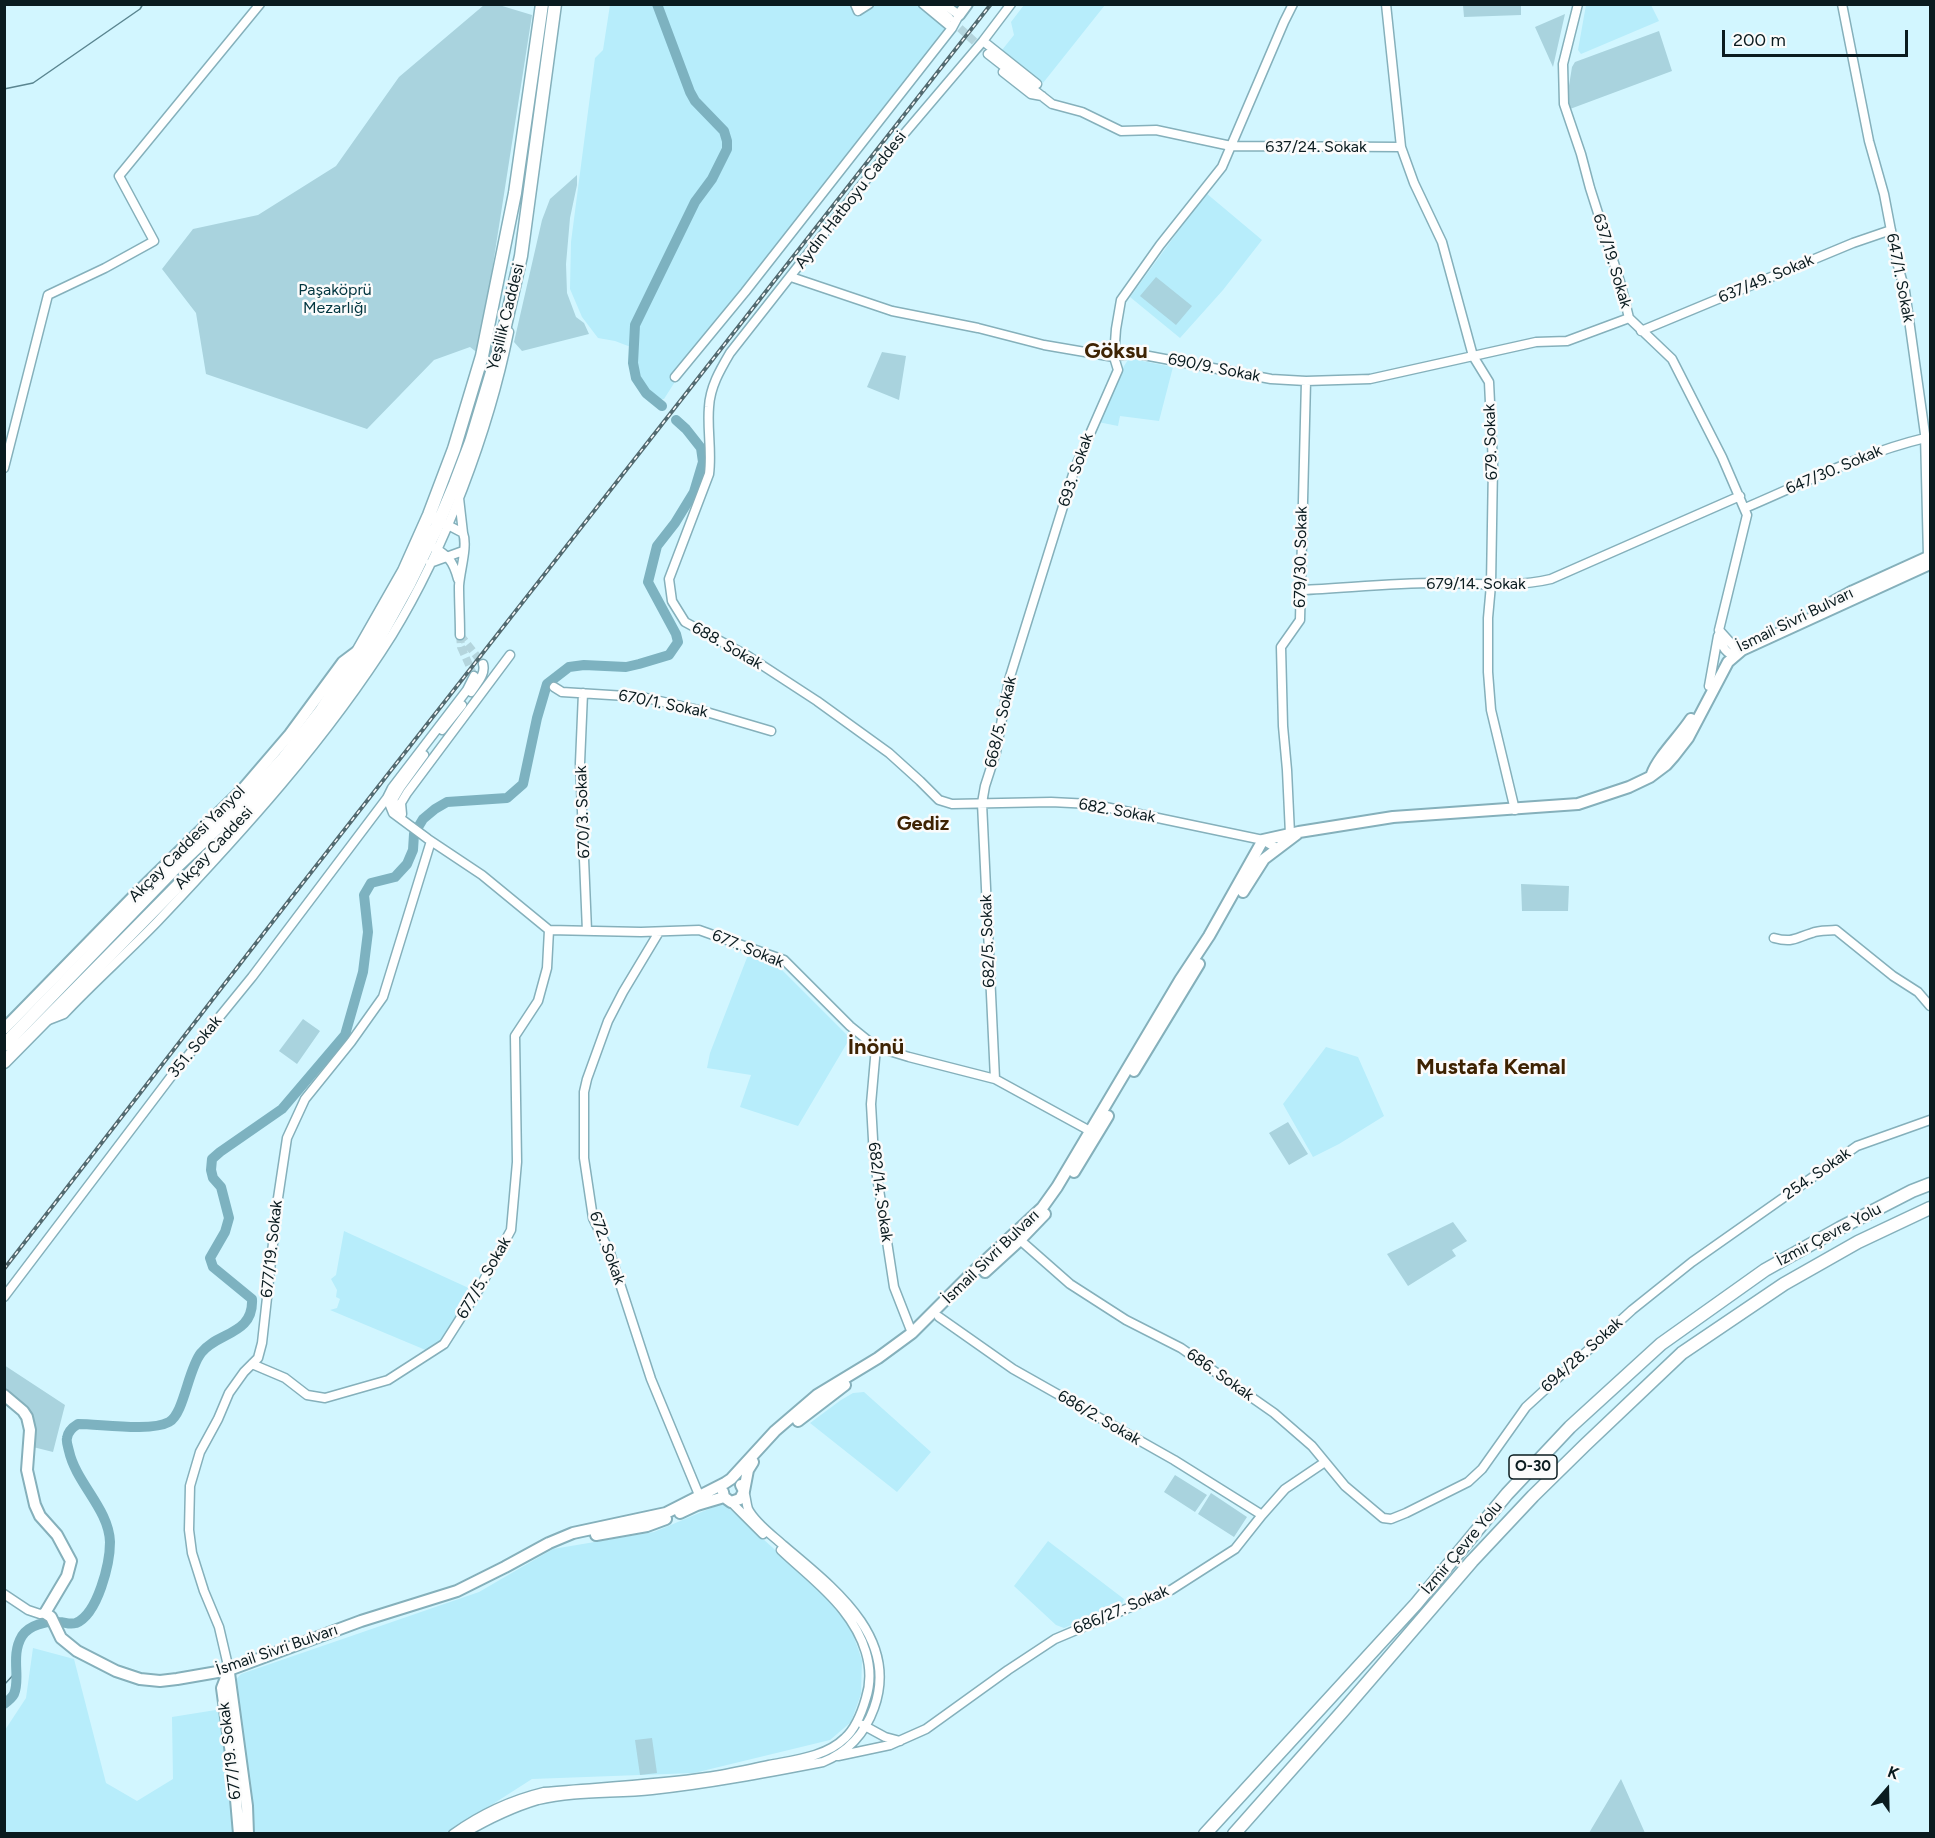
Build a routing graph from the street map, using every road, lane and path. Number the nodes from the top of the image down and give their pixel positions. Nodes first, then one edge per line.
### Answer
1 (260, 4) edge
2 (542, 4) edge
3 (555, 4) edge
4 (855, 4) edge
5 (869, 4) edge
6 (923, 4) edge
7 (931, 4) edge
8 (944, 4) edge
9 (967, 4) edge
10 (1011, 4) edge
11 (1293, 4) edge
12 (1386, 4) edge
13 (1578, 4) edge
14 (1842, 4) edge
15 (954, 16) junction
16 (952, 28) junction
17 (983, 41) junction
18 (975, 49) junction
19 (988, 54) tunnel mouth
20 (1044, 93) junction
21 (1231, 146) junction
22 (1401, 147) junction
23 (1891, 230) junction
24 (791, 277) junction
25 (513, 290) junction
26 (1629, 318) junction
27 (1641, 331) junction
28 (1473, 356) junction
29 (1114, 357) junction
30 (675, 377) dead end
31 (1306, 381) junction
32 (708, 405) joint
33 (1925, 438) junction
34 (4, 468) edge
35 (459, 496) junction
36 (1740, 496) junction
37 (1745, 508) junction
38 (439, 520) junction
39 (463, 533) junction
40 (428, 544) junction
41 (463, 550) junction
42 (447, 556) junction
43 (1930, 559) edge
44 (430, 563) junction
45 (459, 583) junction
46 (1491, 585) junction
47 (1301, 590) junction
48 (390, 607) junction
49 (1719, 630) junction
50 (460, 635) dead end
51 (1022, 640) joint
52 (1733, 653) junction
53 (510, 655) dead end
54 (483, 664) dead end
55 (474, 676) dead end
56 (1709, 686) junction
57 (554, 687) dead end
58 (583, 693) junction
59 (771, 731) dead end
60 (1650, 777) junction
61 (387, 798) junction
62 (982, 803) junction
63 (952, 804) joint
64 (1515, 810) junction
65 (402, 814) junction
66 (414, 828) junction
67 (1295, 833) junction
68 (427, 838) junction
69 (1263, 840) junction
70 (1278, 849) junction
71 (168, 872) junction
72 (180, 884) junction
73 (175, 903) junction
74 (549, 930) junction
75 (587, 931) junction
76 (659, 932) junction
77 (1774, 938) dead end
78 (59, 974) junction
79 (53, 993) junction
80 (1930, 1006) edge
81 (63, 1008) junction
82 (4, 1029) edge
83 (4, 1045) edge
84 (876, 1047) junction
85 (4, 1062) edge
86 (995, 1079) junction
87 (1930, 1120) edge
88 (1090, 1131) junction
89 (1930, 1184) edge
90 (1771, 1206) joint
91 (1930, 1208) edge
92 (1020, 1240) junction
93 (4, 1297) edge
94 (939, 1317) junction
95 (912, 1333) junction
96 (252, 1364) junction
97 (4, 1395) edge
98 (1325, 1462) junction
99 (728, 1481) junction
100 (744, 1491) junction
101 (699, 1495) junction
102 (728, 1499) junction
103 (1406, 1513) joint
104 (1262, 1515) junction
105 (549, 1543) junction
106 (4, 1594) edge
107 (48, 1615) junction
108 (229, 1670) junction
109 (857, 1722) junction
110 (870, 1730) junction
111 (901, 1741) junction
112 (848, 1742) junction
113 (867, 1750) junction
114 (837, 1756) junction
115 (239, 1833) edge
116 (248, 1833) edge
117 (453, 1833) edge
118 (463, 1833) edge
119 (1205, 1833) edge
120 (1234, 1833) edge

1 - 34 street
2 - 38 highway, Yeşillik Caddesi
3 - 25 highway, Yeşillik Caddesi
4 - 5 street
6 - 16 street
7 - 15 street
8 - 15 street
9 - 15 main road, Aydın Hatboyu Caddesi
10 - 17 street, Aydın Hatboyu Caddesi
11 - 21 street
12 - 22 street, 679. Sokak
13 - 26 street, 637/19. Sokak
14 - 23 street, 647/1. Sokak
15 - 16 street, Aydın Hatboyu Caddesi
16 - 30 street, Aydın Hatboyu Caddesi
17 - 18 street, Aydın Hatboyu Caddesi
17 - 20 street
18 - 20 street
18 - 24 street, Aydın Hatboyu Caddesi
19 - 20 street
20 - 21 street, 637/24. Sokak
21 - 22 street, 637/24. Sokak
21 - 29 street, 693. Sokak
22 - 28 street, 679. Sokak
23 - 27 street, 637/49. Sokak
23 - 33 street, 647/1. Sokak
24 - 29 street, 690/9. Sokak
24 - 32 street, Aydın Hatboyu Caddesi
25 - 35 street
25 - 38 highway, Yeşillik Caddesi
26 - 27 street, 637/19. Sokak
26 - 28 street, 690/9. Sokak
27 - 36 street, 637/19. Sokak
28 - 31 street, 690/9. Sokak
28 - 46 street, 679. Sokak
29 - 31 street, 690/9. Sokak
29 - 51 street, 693. Sokak
31 - 47 street, 679/30. Sokak
32 - 63 street, 688. Sokak
33 - 37 street, 647/30. Sokak
33 - 43 street, 647/1. Sokak
35 - 38 street
35 - 39 street
36 - 37 street, 637/19. Sokak
36 - 46 street, 679/14. Sokak
37 - 49 street, 637/19. Sokak
38 - 39 street
38 - 40 highway, Yeşillik Caddesi
39 - 41 street
40 - 42 street
40 - 44 street
40 - 48 highway, Yeşillik Caddesi
41 - 42 street
41 - 45 street
42 - 44 street
42 - 45 street
43 - 52 main road, İsmail Sivri Bulvarı
44 - 73 street
45 - 50 street
46 - 47 street, 679/14. Sokak
46 - 64 street, 679. Sokak
47 - 67 street, 679/30. Sokak
48 - 71 highway, Akçay Caddesi
48 - 72 highway, Akçay Caddesi
49 - 52 street
49 - 56 street, 637/19. Sokak
51 - 62 street, 668/5. Sokak
52 - 56 main road, İsmail Sivri Bulvarı
52 - 60 main road, İsmail Sivri Bulvarı
53 - 65 street
54 - 65 street
55 - 61 street, 351. Sokak
56 - 60 main road, İsmail Sivri Bulvarı
57 - 58 street, 670/1. Sokak
58 - 59 street, 670/1. Sokak
58 - 75 street, 670/3. Sokak
60 - 64 main road, İsmail Sivri Bulvarı
61 - 66 street
61 - 93 street, 351. Sokak
62 - 63 street, 682. Sokak
62 - 69 street, 682. Sokak
62 - 86 street, 682/5. Sokak
64 - 67 main road, İsmail Sivri Bulvarı
65 - 66 street
66 - 68 street
67 - 69 main road, İsmail Sivri Bulvarı
67 - 70 main road, İsmail Sivri Bulvarı
68 - 74 street
68 - 96 street, 677/19. Sokak
69 - 70 street, 682. Sokak
69 - 88 main road, İsmail Sivri Bulvarı
70 - 92 main road, İsmail Sivri Bulvarı
71 - 72 main road
71 - 78 main road, Akçay Caddesi Yanyol
71 - 79 highway, Akçay Caddesi
72 - 73 street
72 - 81 highway, Akçay Caddesi
73 - 81 street
74 - 75 street, 677. Sokak
74 - 96 street, 677/5. Sokak
75 - 76 street, 677. Sokak
76 - 84 street, 677. Sokak
76 - 101 street, 672. Sokak
77 - 80 street
78 - 79 street
78 - 82 main road, Akçay Caddesi Yanyol
79 - 81 street
79 - 83 highway, Akçay Caddesi
81 - 85 highway, Akçay Caddesi
84 - 86 street, 677. Sokak
84 - 95 street, 682/14. Sokak
86 - 88 street, 677. Sokak
87 - 90 street, 254. Sokak
88 - 95 main road, İsmail Sivri Bulvarı
89 - 119 highway, İzmir Çevre Yolu / O-30
90 - 103 street, 694/28. Sokak
91 - 120 highway, İzmir Çevre Yolu / O-30
92 - 94 main road, İsmail Sivri Bulvarı
92 - 98 street, 686. Sokak
94 - 100 main road, İsmail Sivri Bulvarı
94 - 104 street, 686/2. Sokak
95 - 99 main road, İsmail Sivri Bulvarı
96 - 108 street, 677/19. Sokak
97 - 107 main road
98 - 103 street, 686. Sokak
98 - 104 street, 686/27. Sokak
99 - 100 main road
99 - 101 main road, İsmail Sivri Bulvarı
99 - 102 main road
100 - 102 main road
100 - 110 street
101 - 105 main road, İsmail Sivri Bulvarı
102 - 105 main road, İsmail Sivri Bulvarı
102 - 109 street
104 - 111 street, 686/27. Sokak
105 - 108 main road, İsmail Sivri Bulvarı
106 - 107 street
107 - 108 main road, İsmail Sivri Bulvarı
108 - 115 main road, 677/19. Sokak
108 - 116 main road, 677/19. Sokak
109 - 110 street
109 - 112 street
110 - 111 street
110 - 112 street
110 - 113 street
111 - 113 street, 686/27. Sokak
112 - 113 street
112 - 114 street
112 - 117 street
113 - 114 street, 686/27. Sokak
114 - 118 street, 686/27. Sokak

